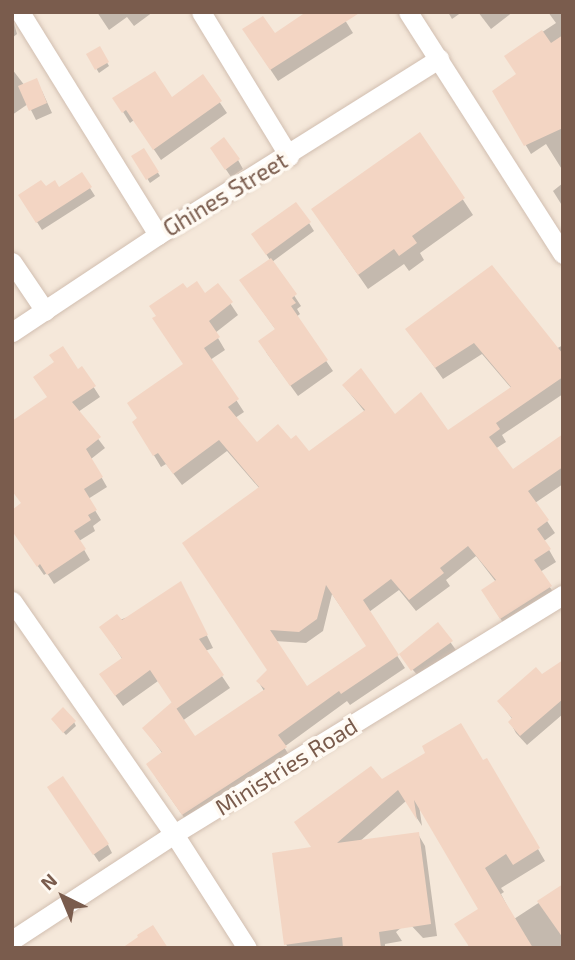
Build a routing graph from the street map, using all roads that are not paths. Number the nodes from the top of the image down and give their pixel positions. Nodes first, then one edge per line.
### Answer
1 (20, 12) edge
2 (201, 12) edge
3 (408, 12) edge
4 (439, 59) junction
5 (289, 156) junction
6 (158, 235) junction
7 (563, 254) edge
8 (12, 262) edge
9 (45, 311) junction
10 (12, 332) edge
11 (563, 595) edge
12 (12, 601) edge
13 (18, 624) edge
14 (174, 834) junction
15 (12, 940) edge
16 (247, 948) edge

1 - 6 street
2 - 5 street
3 - 4 street
4 - 5 street, Ghines Street
4 - 7 street
5 - 6 street, Ghines Street
6 - 9 street, Ghines Street
8 - 9 street
9 - 10 street, Ghines Street
11 - 14 street, Ministries Road
12 - 13 street
13 - 14 street
14 - 15 street, Ministries Road
14 - 16 street

